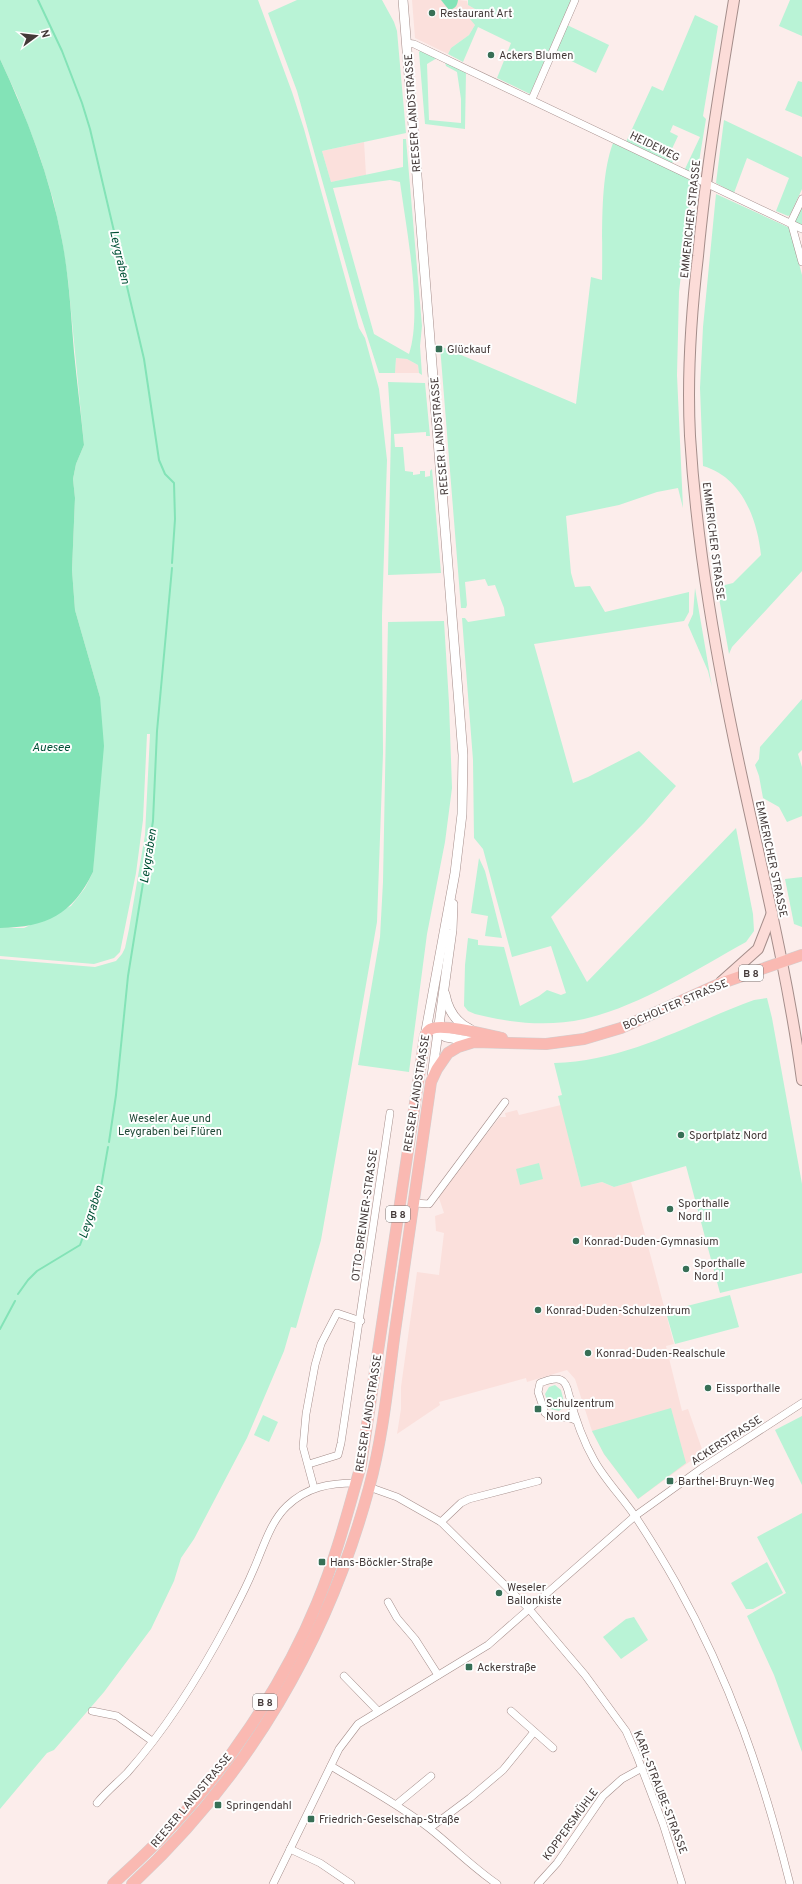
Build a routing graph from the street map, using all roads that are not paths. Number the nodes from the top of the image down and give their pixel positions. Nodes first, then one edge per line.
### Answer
1 (403, 0) edge
2 (575, 0) edge
3 (734, 0) edge
4 (406, 42) junction
5 (532, 99) junction
6 (705, 183) junction
7 (802, 199) edge
8 (791, 222) junction
9 (802, 228) edge
10 (802, 262) edge
11 (455, 873) junction
12 (772, 913) junction
13 (802, 955) edge
14 (782, 961) junction
15 (719, 984) junction
16 (443, 986) junction
17 (431, 1030) junction
18 (473, 1036) junction
19 (802, 1080) edge
20 (431, 1082) junction
21 (505, 1102) dead end
22 (390, 1112) dead end
23 (414, 1203) junction
24 (361, 1321) junction
25 (802, 1403) edge
26 (575, 1420) junction
27 (309, 1464) junction
28 (538, 1481) dead end
29 (356, 1483) junction
30 (369, 1487) junction
31 (314, 1488) junction
32 (635, 1516) junction
33 (441, 1522) junction
34 (388, 1602) dead end
35 (529, 1609) junction
36 (438, 1675) junction
37 (344, 1676) dead end
38 (378, 1711) junction
39 (511, 1711) dead end
40 (92, 1712) dead end
41 (534, 1732) junction
42 (152, 1741) junction
43 (553, 1748) dead end
44 (331, 1766) junction
45 (642, 1768) junction
46 (431, 1776) dead end
47 (96, 1803) dead end
48 (397, 1804) junction
49 (430, 1828) junction
50 (290, 1849) junction
51 (113, 1884) edge
52 (132, 1884) edge
53 (272, 1884) edge
54 (351, 1884) edge
55 (497, 1884) edge
56 (538, 1884) edge
57 (682, 1884) edge
58 (790, 1884) edge

1 - 4 street, REESER LANDSTRASSE
2 - 5 street
3 - 6 main road, EMMERICHER STRASSE
4 - 5 street, HEIDEWEG
4 - 11 street, REESER LANDSTRASSE
5 - 6 street, HEIDEWEG
6 - 8 street, HEIDEWEG
6 - 12 main road, EMMERICHER STRASSE
7 - 8 street
8 - 9 street, HEIDEWEG
8 - 10 street
11 - 16 street, REESER LANDSTRASSE
11 - 17 street, REESER LANDSTRASSE
12 - 14 main road, EMMERICHER STRASSE
12 - 15 main road
13 - 14 main road, BOCHOLTER STRASSE
14 - 15 main road, BOCHOLTER STRASSE / B 8
14 - 19 main road, EMMERICHER STRASSE
15 - 18 main road, BOCHOLTER STRASSE / B 8
16 - 17 street, REESER LANDSTRASSE
16 - 18 street
17 - 18 main road, BOCHOLTER STRASSE / B 8
17 - 20 street, REESER LANDSTRASSE / B 8
17 - 29 main road, REESER LANDSTRASSE / B 8
18 - 20 main road, B 8
20 - 23 main road, REESER LANDSTRASSE / B 8
21 - 23 street
22 - 24 street, OTTO-BRENNER-STRASSE
23 - 30 main road, REESER LANDSTRASSE / B 8
24 - 27 street, OTTO-BRENNER-STRASSE
24 - 27 street
25 - 32 street, ACKERSTRASSE
26 - 26 street
26 - 32 street
27 - 31 street
28 - 33 street
29 - 30 main road
29 - 31 street
29 - 51 main road, REESER LANDSTRASSE / B 8
30 - 33 street, KARL-STRAUBE-STRASSE
30 - 52 main road, REESER LANDSTRASSE / B 8
31 - 42 street
32 - 35 street, ACKERSTRASSE
32 - 58 street
33 - 35 street, KARL-STRAUBE-STRASSE
34 - 36 street
35 - 36 street, ACKERSTRASSE
35 - 45 street, KARL-STRAUBE-STRASSE
36 - 38 street, ACKERSTRASSE
37 - 38 street
38 - 44 street, ACKERSTRASSE
39 - 41 street
40 - 42 street
41 - 43 street
41 - 49 street
42 - 47 street
44 - 48 street
44 - 50 street, ACKERSTRASSE
45 - 56 street, KOPPERSMÜHLE
45 - 57 street, KARL-STRAUBE-STRASSE
46 - 48 street
48 - 49 street
49 - 55 street
50 - 53 street, ACKERSTRASSE
50 - 54 street

